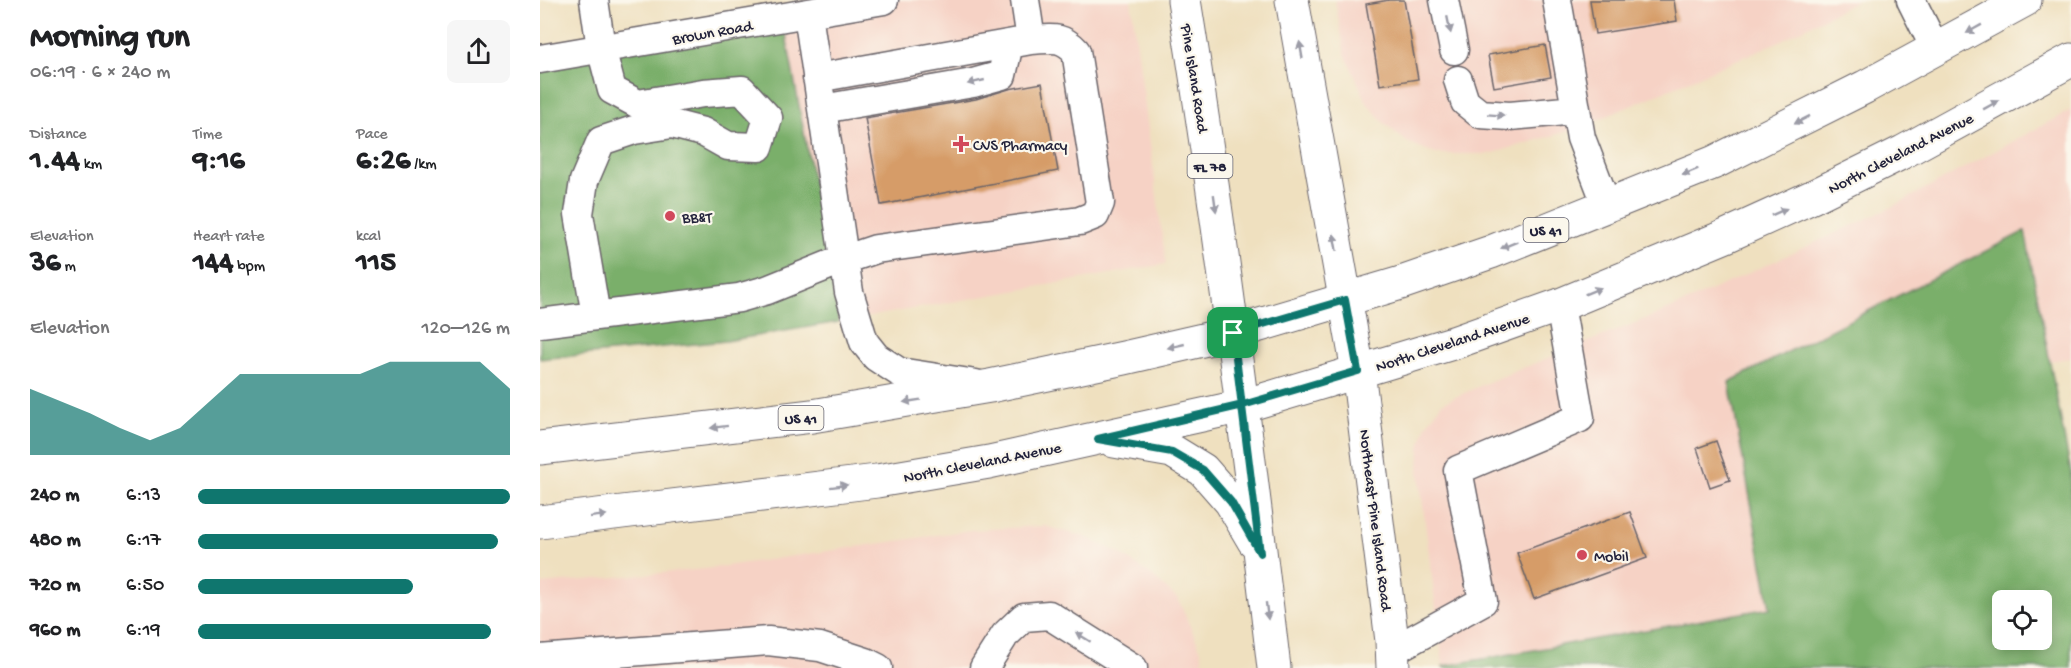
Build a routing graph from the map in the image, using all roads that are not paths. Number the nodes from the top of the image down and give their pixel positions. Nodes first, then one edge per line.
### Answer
1 (594, 0) edge
2 (884, 0) edge
3 (1025, 0) edge
4 (1184, 0) edge
5 (1292, 0) edge
6 (1444, 0) edge
7 (1557, 0) edge
8 (1911, 0) edge
9 (2025, 0) edge
10 (808, 14) junction
11 (1020, 42) junction
12 (601, 48) junction
13 (1455, 50) dead end
14 (1936, 50) junction
15 (540, 59) edge
16 (2071, 60) edge
17 (817, 78) junction
18 (1458, 80) dead end
19 (822, 109) junction
20 (1576, 110) junction
21 (1607, 206) junction
22 (844, 260) junction
23 (1345, 300) junction
24 (1560, 305) junction
25 (596, 316) junction
26 (540, 323) edge
27 (1233, 333) junction
28 (1358, 371) junction
29 (990, 386) junction
30 (1243, 405) junction
31 (1098, 439) junction
32 (610, 440) junction
33 (540, 448) edge
34 (540, 456) edge
35 (540, 522) edge
36 (1260, 553) junction
37 (540, 659) edge
38 (1393, 659) edge
39 (878, 668) edge
40 (984, 668) edge
41 (1133, 668) edge
42 (1274, 668) edge

1 - 12 street
2 - 10 street, Brown Road
3 - 11 street
4 -> 27 main road, Pine Island Road / FL 78
23 -> 5 main road
6 -> 13 street
7 - 20 street
8 - 14 street
9 -> 14 main road, US 41
10 - 12 street, Brown Road
10 - 17 street
11 - 17 street
11 -> 19 street
11 - 22 street
12 - 15 street, Brown Road
12 - 25 street
14 -> 21 main road, US 41
24 -> 16 main road, North Cleveland Avenue
17 - 19 street
18 -> 20 street
19 - 22 street
20 - 21 street
21 -> 23 main road, US 41
22 - 25 street
22 - 29 street
23 - 27 main road, US 41
23 - 28 main road
24 - 28 main road, North Cleveland Avenue
24 - 38 street
25 - 26 street
27 -> 29 main road, US 41
27 - 30 main road, Pine Island Road / FL 78
28 - 30 main road, North Cleveland Avenue
28 - 38 main road, Northeast Pine Island Road
29 -> 32 main road, US 41
30 - 31 main road, North Cleveland Avenue
30 - 36 main road, FL 78
35 -> 31 main road, North Cleveland Avenue
31 - 36 main road
32 - 33 main road, US 41
32 - 34 main road
36 -> 42 main road, FL 78
37 - 39 street
41 -> 40 street

